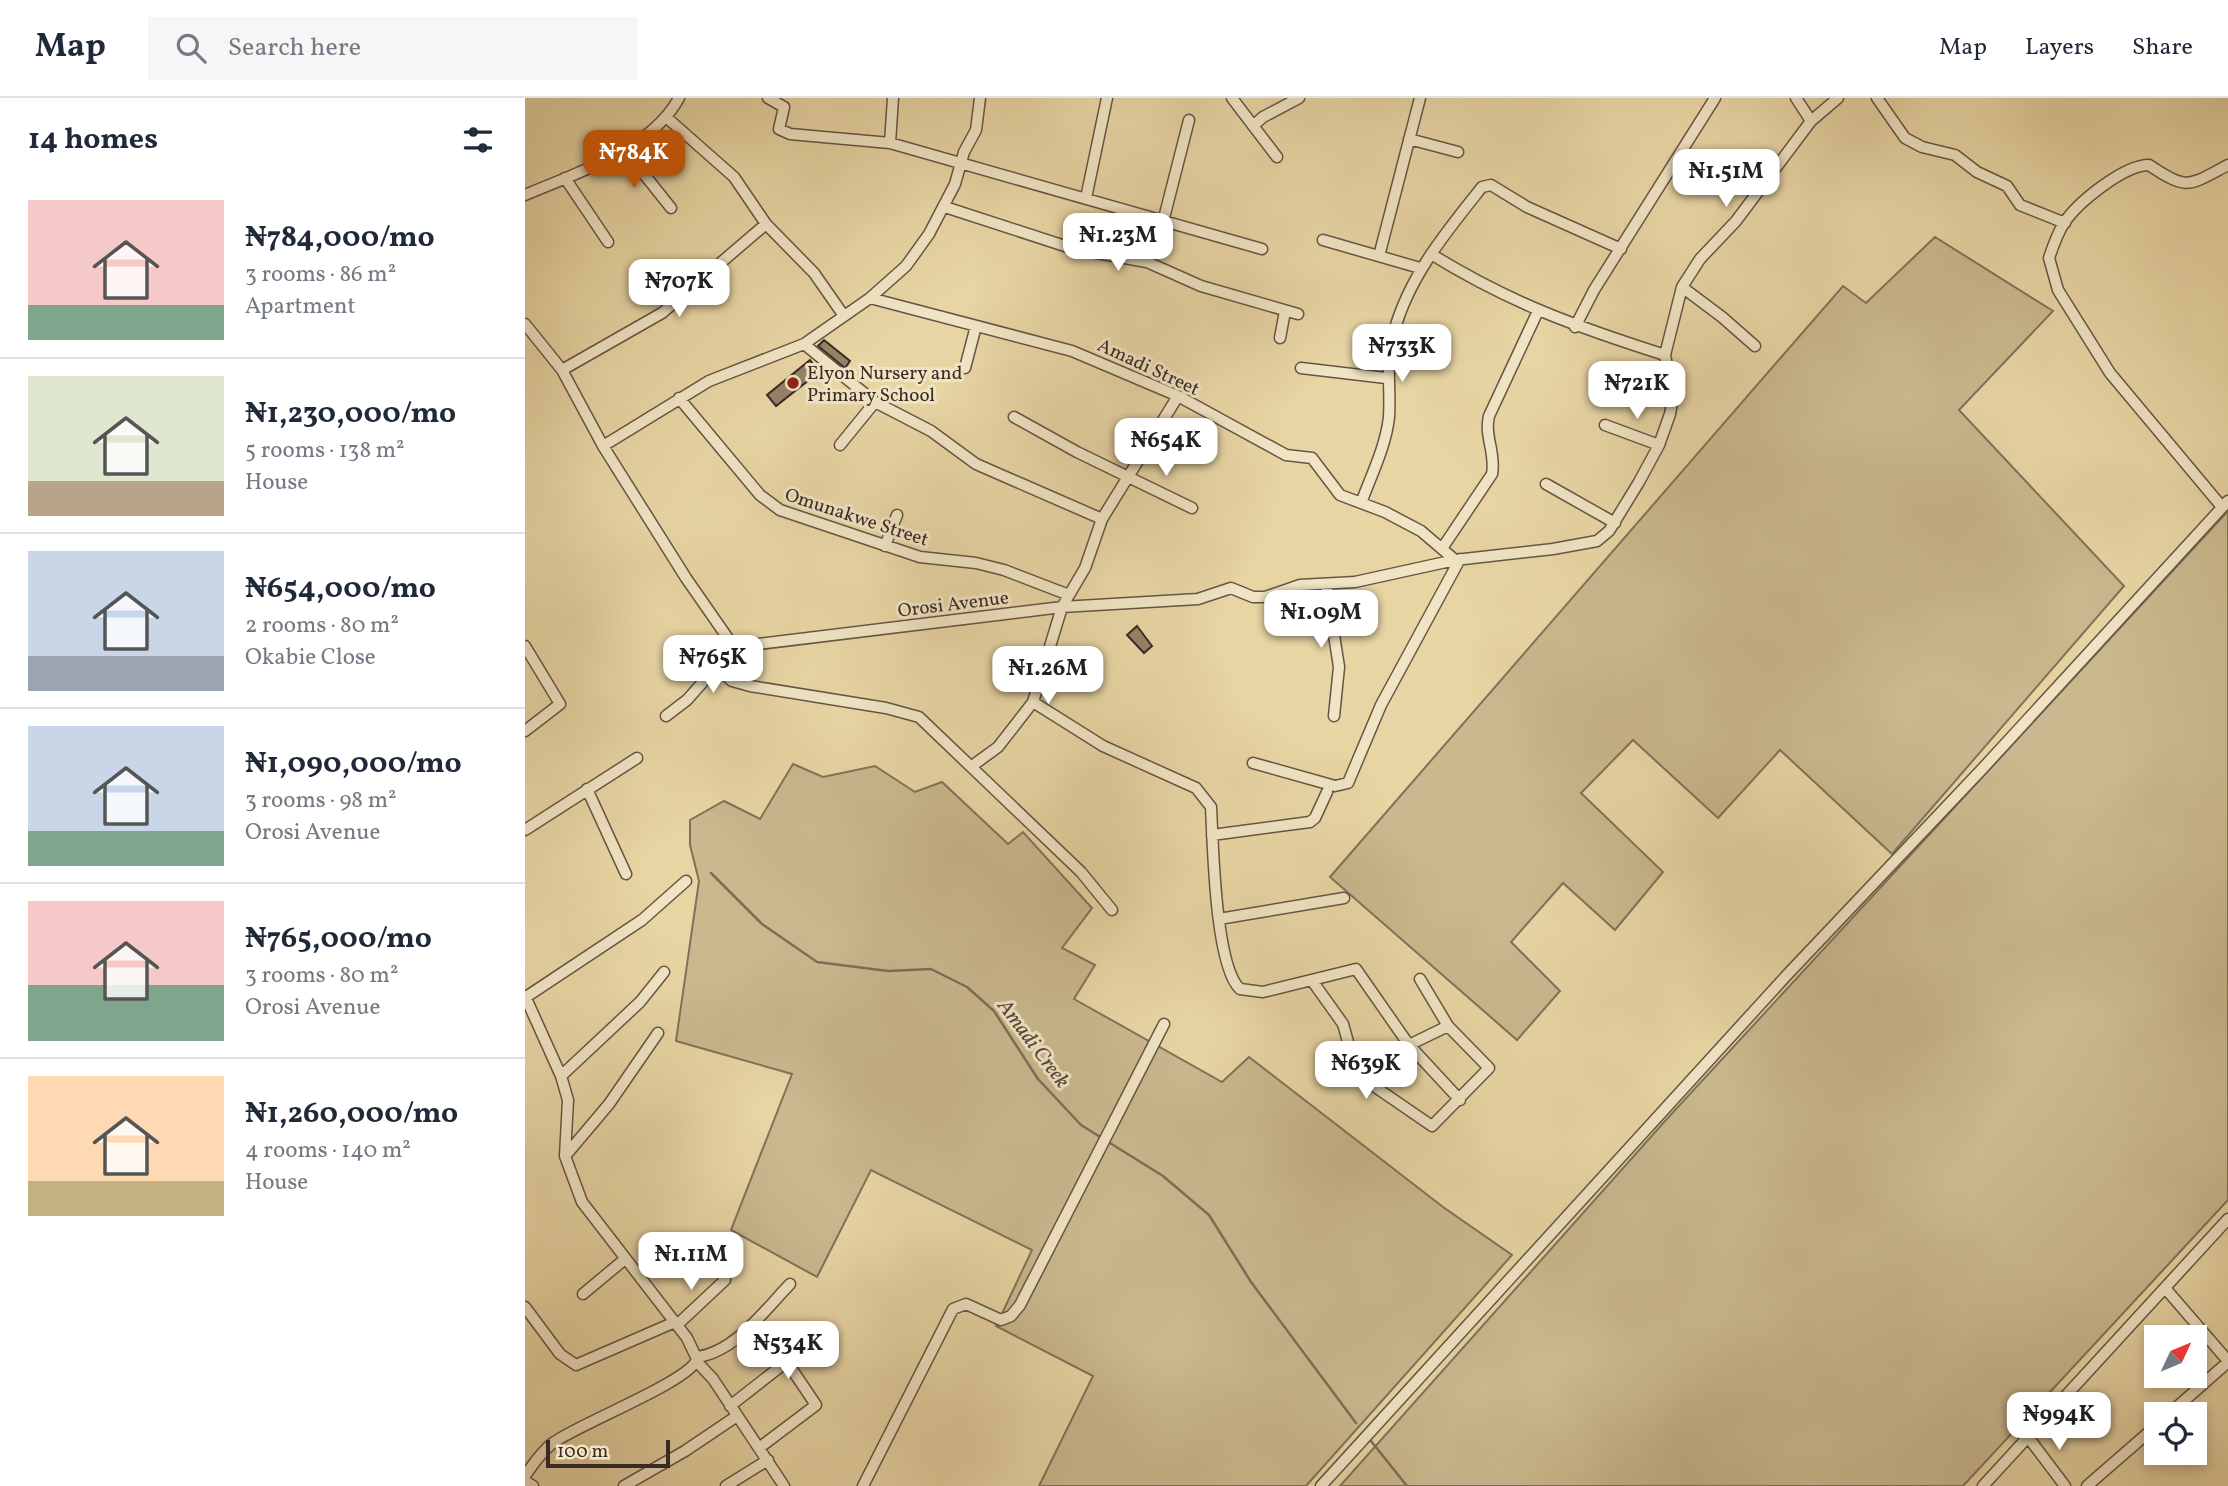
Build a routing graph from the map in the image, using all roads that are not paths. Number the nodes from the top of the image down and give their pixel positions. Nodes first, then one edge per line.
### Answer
1 (679, 98) edge
2 (768, 98) edge
3 (893, 98) edge
4 (980, 98) edge
5 (1107, 98) edge
6 (1232, 98) edge
7 (1299, 98) edge
8 (1420, 98) edge
9 (1715, 98) edge
10 (1796, 98) edge
11 (1838, 98) edge
12 (1877, 98) edge
13 (667, 117) junction
14 (1189, 120) dead end
15 (1811, 121) junction
16 (1253, 126) junction
17 (1409, 139) junction
18 (890, 143) junction
19 (624, 149) junction
20 (1458, 152) dead end
21 (1277, 157) dead end
22 (959, 163) junction
23 (2228, 165) edge
24 (565, 178) junction
25 (525, 195) edge
26 (1086, 198) junction
27 (945, 207) junction
28 (671, 208) dead end
29 (1163, 222) junction
30 (2064, 223) junction
31 (766, 224) junction
32 (1323, 240) dead end
33 (608, 242) dead end
34 (1262, 249) dead end
35 (1621, 249) junction
36 (1431, 254) junction
37 (1379, 256) junction
38 (1420, 268) junction
39 (1682, 287) junction
40 (870, 298) junction
41 (1285, 311) junction
42 (1538, 311) junction
43 (1298, 314) dead end
44 (844, 316) junction
45 (525, 324) edge
46 (976, 326) junction
47 (1575, 327) junction
48 (1280, 338) dead end
49 (804, 344) junction
50 (1755, 346) dead end
51 (1665, 355) junction
52 (965, 368) dead end
53 (1301, 368) dead end
54 (562, 370) junction
55 (1386, 378) junction
56 (1178, 396) junction
57 (679, 398) junction
58 (875, 402) junction
59 (1014, 417) dead end
60 (1605, 425) dead end
61 (841, 445) dead end
62 (1659, 445) junction
63 (603, 446) junction
64 (1128, 477) junction
65 (1546, 484) dead end
66 (1361, 503) junction
67 (2225, 504) edge
68 (1192, 508) dead end
69 (897, 515) dead end
70 (1102, 519) junction
71 (1615, 523) junction
72 (885, 545) junction
73 (1443, 547) junction
74 (1458, 560) junction
75 (1327, 584) junction
76 (1069, 595) junction
77 (1062, 607) junction
78 (525, 646) edge
79 (734, 647) junction
80 (718, 668) junction
81 (1033, 702) junction
82 (666, 716) dead end
83 (1334, 716) dead end
84 (525, 731) edge
85 (637, 758) dead end
86 (1253, 763) dead end
87 (972, 766) junction
88 (587, 789) junction
89 (1328, 792) dead end
90 (525, 830) edge
91 (1212, 835) junction
92 (626, 874) dead end
93 (686, 881) dead end
94 (1344, 898) dead end
95 (1112, 910) dead end
96 (1219, 919) junction
97 (664, 972) dead end
98 (1420, 979) dead end
99 (1313, 982) junction
100 (525, 997) edge
101 (1164, 1024) dead end
102 (1448, 1026) junction
103 (658, 1033) dead end
104 (1409, 1045) junction
105 (1325, 1064) dead end
106 (1355, 1066) junction
107 (561, 1076) junction
108 (1460, 1100) junction
109 (565, 1156) junction
110 (2228, 1219) edge
111 (625, 1259) junction
112 (725, 1280) dead end
113 (790, 1284) dead end
114 (2165, 1288) junction
115 (583, 1294) dead end
116 (525, 1307) edge
117 (676, 1324) junction
118 (826, 1331) dead end
119 (697, 1359) junction
120 (787, 1362) junction
121 (2228, 1362) edge
122 (2183, 1402) edge
123 (730, 1406) junction
124 (737, 1416) junction
125 (2144, 1436) edge
126 (2028, 1437) junction
127 (759, 1448) junction
128 (768, 1461) junction
129 (525, 1479) edge
130 (533, 1486) edge
131 (624, 1486) edge
132 (726, 1486) edge
133 (784, 1486) edge
134 (863, 1486) edge
135 (1321, 1486) edge
136 (1983, 1486) edge
137 (2064, 1486) edge
138 (2087, 1486) edge

1 - 13 street
2 - 18 street
3 - 18 street
4 - 22 street
5 - 26 street
6 - 16 street
7 - 16 street
8 - 17 street
9 - 35 street
10 - 15 street
11 - 15 street
12 - 30 street
13 - 19 street
13 - 31 street
14 - 29 street
15 - 39 street
16 - 21 street
17 - 20 street
17 - 37 street
18 - 22 street
19 - 24 street
19 - 28 street
22 - 26 street
22 - 27 street
23 - 30 street
24 - 25 street
24 - 33 street
26 - 29 street
27 - 40 street
27 - 41 street
29 - 34 street
30 - 67 street
31 - 44 street
31 - 54 street
32 - 37 street
35 - 36 street
35 - 47 street
36 - 38 street
36 - 42 street
37 - 38 street
38 - 55 street
39 - 50 street
39 - 51 street
40 - 44 street
40 - 46 street, Amadi Street
41 - 43 street
41 - 48 street
42 - 47 street
42 - 73 street
44 - 49 street
45 - 54 street
46 - 52 street
46 - 56 street, Amadi Street
47 - 51 street
49 - 57 street
49 - 58 street
51 - 62 street
53 - 55 street
54 - 63 street
55 - 66 street
56 - 64 street
56 - 66 street, Amadi Street
57 - 63 street
57 - 72 street, Omunakwe Street
58 - 61 street
58 - 70 street
59 - 64 street
60 - 62 street
62 - 71 street
63 - 79 street
64 - 68 street
64 - 70 street
65 - 71 street
66 - 73 street, Amadi Street
67 - 135 street
69 - 72 street
70 - 76 street
71 - 74 street, Orosi Avenue
72 - 76 street, Omunakwe Street
73 - 74 street, Amadi Street
74 - 75 street, Orosi Avenue
74 - 86 street
75 - 77 street, Orosi Avenue
75 - 83 street
76 - 77 street
77 - 79 street, Orosi Avenue
77 - 81 street
78 - 84 street
79 - 80 street
80 - 82 street
80 - 87 street
81 - 87 street
81 - 91 street
85 - 88 street
87 - 95 street
88 - 90 street
88 - 92 street
89 - 91 street
91 - 96 street
93 - 100 street
94 - 96 street
96 - 99 street
97 - 107 street
98 - 102 street
99 - 104 street
99 - 106 street
100 - 107 street
101 - 134 street
102 - 104 street
102 - 108 street
103 - 109 street
104 - 108 street
105 - 106 street
106 - 108 street
107 - 109 street
109 - 111 street
110 - 114 street
111 - 115 street
111 - 117 street
112 - 117 street
113 - 119 street
114 - 121 street
114 - 126 street
116 - 117 street
117 - 119 street
118 - 120 street
119 - 123 street
119 - 129 street
120 - 123 street
120 - 127 street
121 - 122 street
123 - 124 street
124 - 127 street
124 - 131 street
125 - 138 street
126 - 136 street
126 - 137 street
127 - 128 street
128 - 132 street
128 - 133 street
129 - 130 street

